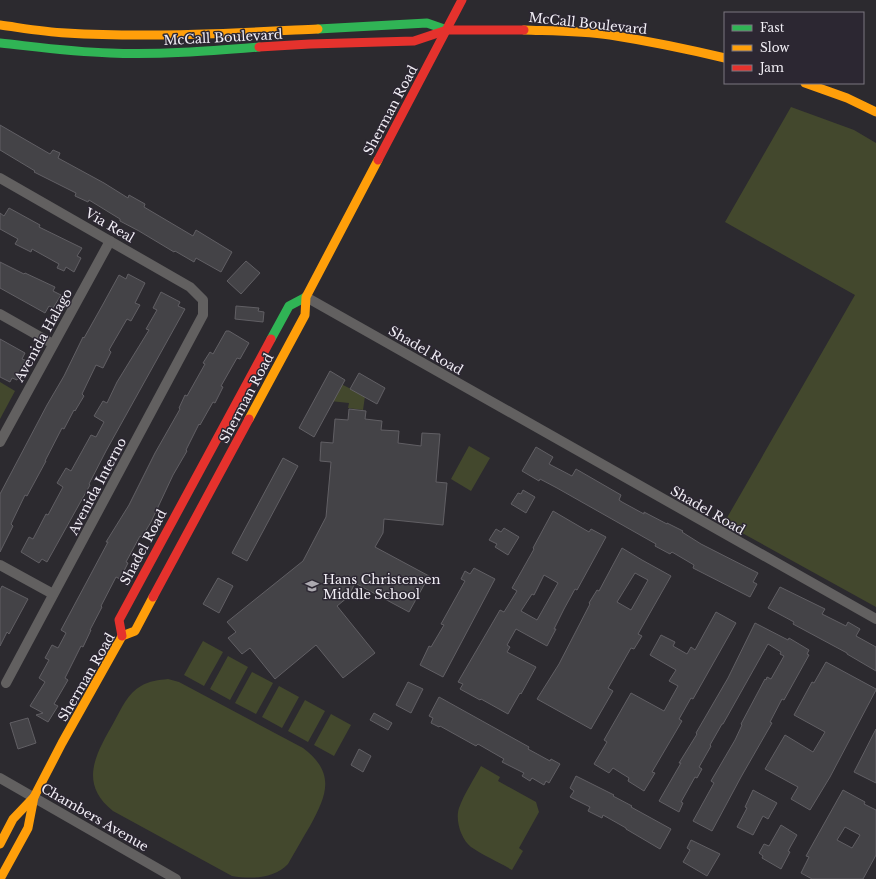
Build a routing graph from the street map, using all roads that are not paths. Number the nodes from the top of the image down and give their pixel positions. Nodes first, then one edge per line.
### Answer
1 (462, 0) edge
2 (0, 25) edge
3 (447, 30) junction
4 (146, 35) junction
5 (0, 43) edge
6 (23, 46) junction
7 (724, 58) edge
8 (808, 84) edge
9 (876, 112) edge
10 (0, 178) edge
11 (110, 240) junction
12 (306, 297) junction
13 (202, 300) joint
14 (0, 314) edge
15 (53, 344) junction
16 (0, 442) edge
17 (0, 565) edge
18 (53, 594) junction
19 (876, 619) edge
20 (122, 636) junction
21 (6, 683) dead end
22 (0, 778) edge
23 (34, 797) junction
24 (0, 844) edge
25 (0, 879) edge
26 (176, 879) edge

1 - 3 street, Sherman Road
2 - 4 street, McCall Boulevard
3 - 4 street, McCall Boulevard
3 - 6 street, McCall Boulevard
3 - 7 street, McCall Boulevard
3 - 12 street, Sherman Road
4 - 6 street
5 - 6 street, McCall Boulevard
8 - 9 street
10 - 11 street, Via Real
11 - 13 street, Via Real
11 - 15 street, Avenida Halago
12 - 19 street, Shadel Road
12 - 20 street, Sherman Road
12 - 20 street, Shadel Road
13 - 18 street, Avenida Interno
14 - 15 street
15 - 16 street, Avenida Halago
17 - 18 street
18 - 21 street, Avenida Interno
20 - 23 street, Sherman Road
22 - 23 street, Chambers Avenue
23 - 24 street, Sherman Road
23 - 25 street, Sherman Road
23 - 26 street, Chambers Avenue

